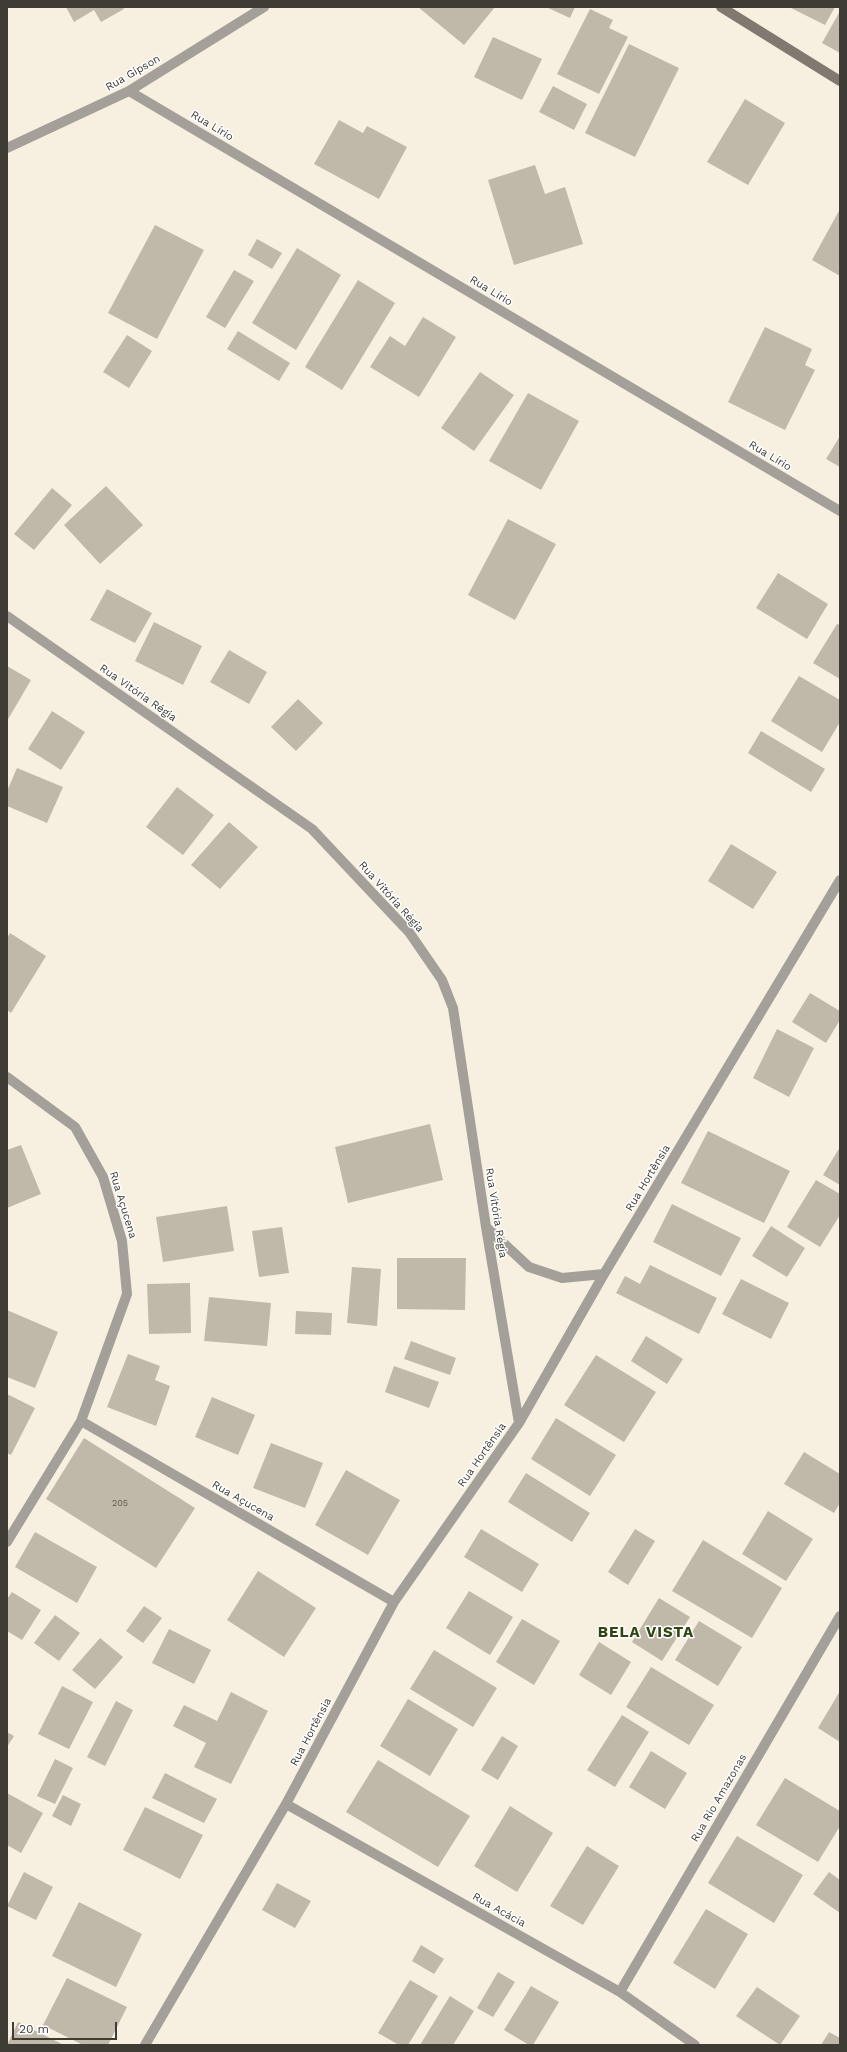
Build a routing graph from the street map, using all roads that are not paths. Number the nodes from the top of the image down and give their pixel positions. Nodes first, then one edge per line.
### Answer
1 (264, 7) edge
2 (721, 7) edge
3 (840, 81) edge
4 (129, 91) junction
5 (7, 148) edge
6 (840, 511) edge
7 (7, 616) edge
8 (840, 880) edge
9 (7, 1077) edge
10 (486, 1227) junction
11 (604, 1274) junction
12 (81, 1421) junction
13 (519, 1423) junction
14 (7, 1542) edge
15 (394, 1602) junction
16 (840, 1616) edge
17 (286, 1804) junction
18 (620, 1992) junction
19 (145, 2045) edge
20 (695, 2045) edge

1 - 4 street, Rua Gipson
2 - 3 street
4 - 5 street, Rua Gipson
4 - 6 street, Rua Lírio
7 - 10 street, Rua Vitória Régia
8 - 11 street, Rua Hortênsia
9 - 12 street, Rua Açucena
10 - 11 street
10 - 13 street, Rua Vitória Régia
11 - 13 street, Rua Hortênsia
12 - 14 street, Rua Açucena
12 - 15 street, Rua Açucena
13 - 15 street, Rua Hortênsia
15 - 17 street, Rua Hortênsia
16 - 18 street, Rua Rio Amazonas
17 - 18 street, Rua Acácia
17 - 19 street, Rua Hortênsia
18 - 20 street, Rua Acácia

